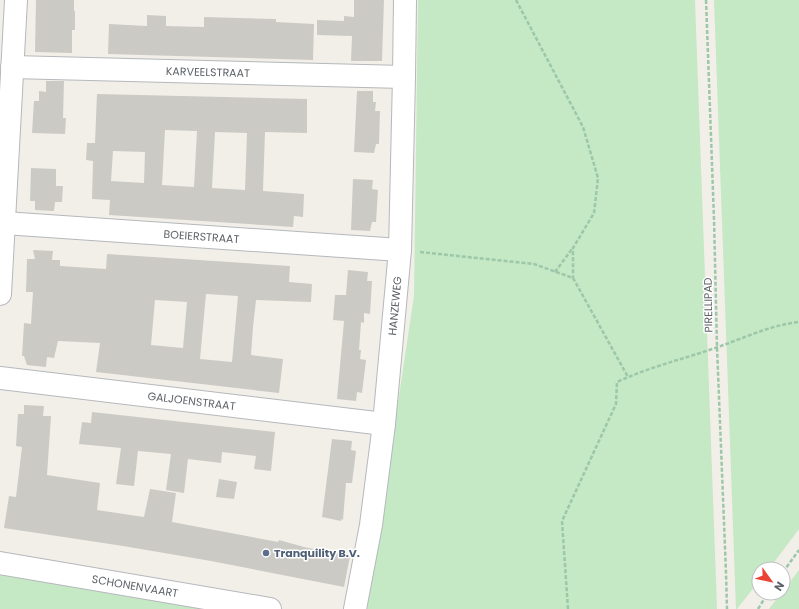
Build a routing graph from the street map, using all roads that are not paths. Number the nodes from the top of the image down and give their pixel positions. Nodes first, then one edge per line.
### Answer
1 (16, 0) edge
2 (405, 0) edge
3 (12, 67) junction
4 (404, 77) junction
5 (4, 223) junction
6 (400, 250) junction
7 (0, 294) edge
8 (0, 378) edge
9 (384, 424) junction
10 (0, 562) edge
11 (270, 609) edge
12 (355, 609) edge

1 - 3 street
2 - 4 street, HANZEWEG
3 - 4 street, KARVEELSTRAAT
3 - 5 street
4 - 6 street, HANZEWEG
5 - 6 street, BOEIERSTRAAT
5 - 7 street
6 - 9 street, HANZEWEG
8 - 9 street, GALJOENSTRAAT
9 - 12 street, HANZEWEG
10 - 11 street, SCHONENVAART

